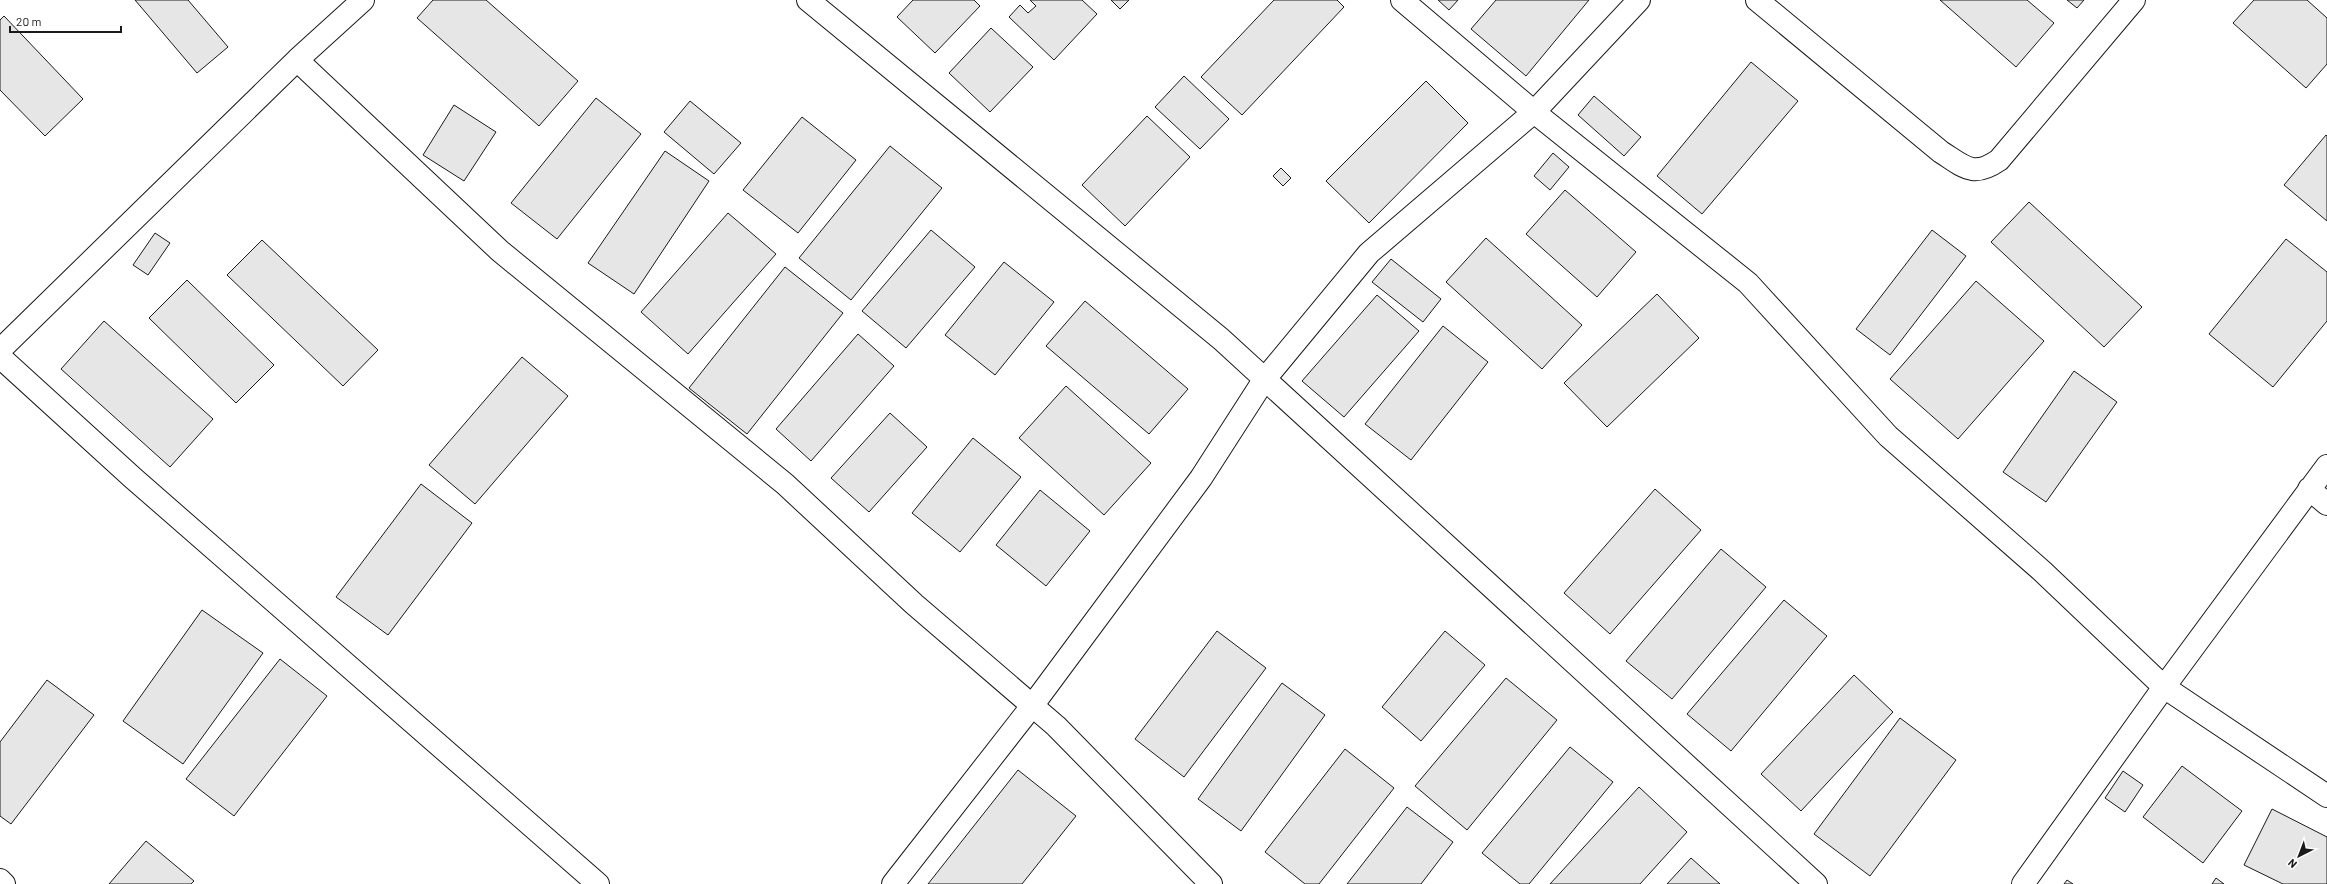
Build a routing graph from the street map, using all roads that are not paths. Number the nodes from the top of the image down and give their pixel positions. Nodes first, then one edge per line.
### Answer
1 (363, 0) edge
2 (808, 0) edge
3 (1402, 0) edge
4 (1639, 0) edge
5 (1757, 0) edge
6 (2134, 0) edge
7 (297, 60) junction
8 (1534, 112) junction
9 (0, 350) edge
10 (0, 357) edge
11 (1264, 380) junction
12 (2327, 466) edge
13 (2309, 489) junction
14 (2327, 504) edge
15 (2164, 687) junction
16 (1032, 706) junction
17 (2327, 796) edge
18 (0, 880) edge
19 (4, 884) edge
20 (598, 884) edge
21 (893, 884) edge
22 (1211, 884) edge
23 (1816, 884) edge
24 (2024, 884) edge

1 - 7 street
2 - 11 street
3 - 8 street
4 - 8 street
5 - 6 street
7 - 9 street
7 - 16 street
8 - 11 street
8 - 15 street
10 - 20 street
11 - 16 street
11 - 23 street
12 - 13 street
13 - 14 street
13 - 15 street
15 - 17 street
15 - 24 street
16 - 21 street
16 - 22 street
18 - 19 street

